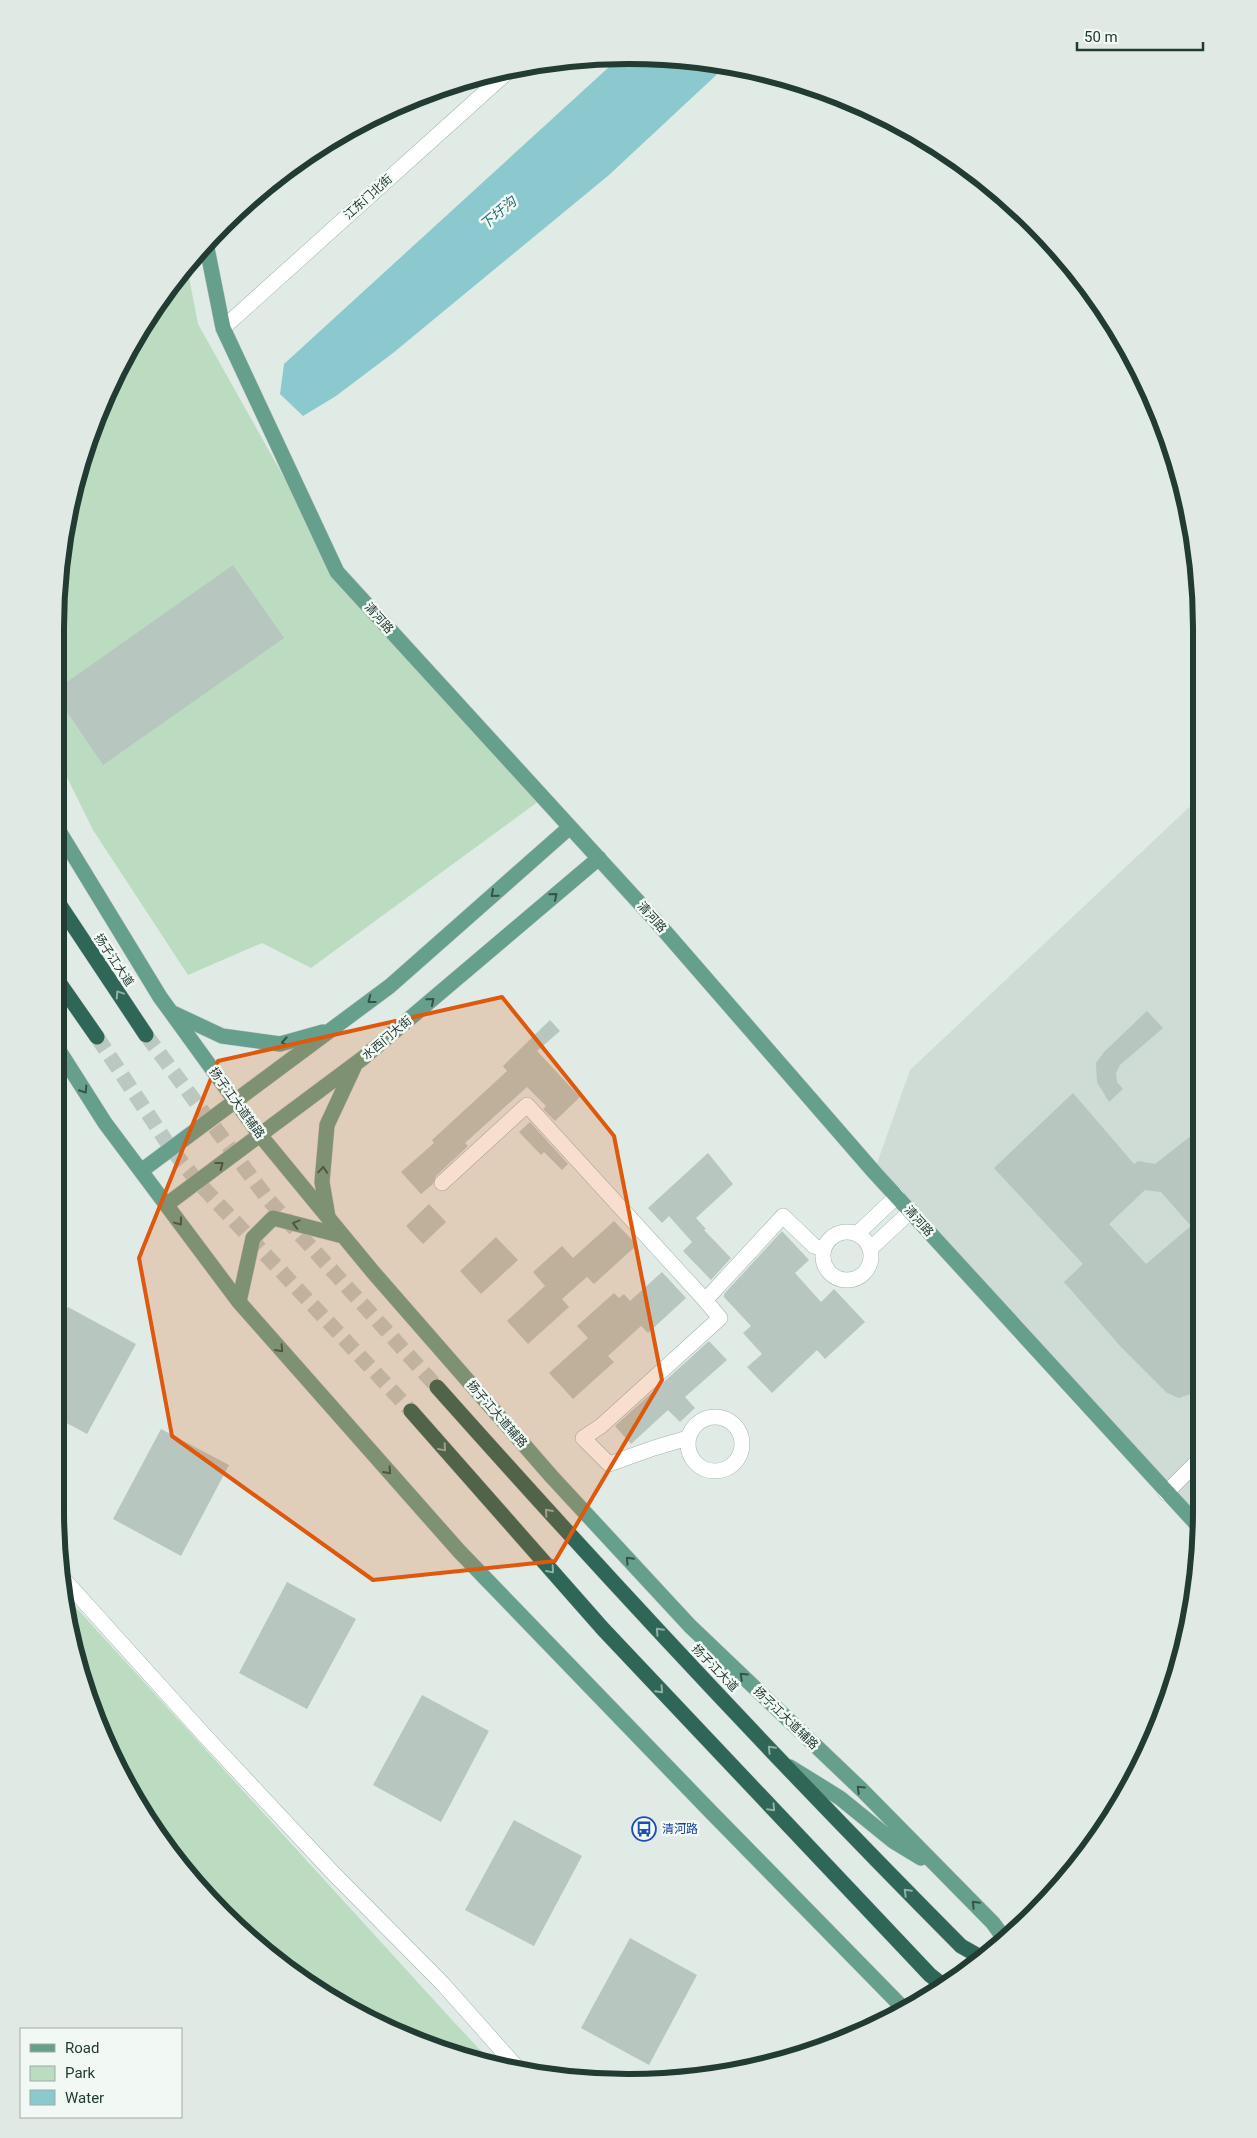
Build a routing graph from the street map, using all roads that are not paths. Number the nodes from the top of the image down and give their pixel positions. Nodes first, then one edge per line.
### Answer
1 (500, 79) edge
2 (208, 252) edge
3 (223, 328) junction
4 (570, 827) junction
5 (64, 839) edge
6 (599, 858) junction
7 (64, 912) edge
8 (64, 990) edge
9 (171, 1012) junction
10 (332, 1030) junction
11 (146, 1035) tunnel mouth
12 (96, 1037) tunnel mouth
13 (64, 1058) edge
14 (355, 1065) junction
15 (236, 1102) junction
16 (260, 1135) junction
17 (142, 1172) junction
18 (442, 1183) dead end
19 (897, 1196) junction
20 (166, 1205) junction
21 (911, 1211) junction
22 (328, 1218) junction
23 (857, 1234) junction
24 (343, 1236) junction
25 (823, 1249) junction
26 (870, 1249) junction
27 (704, 1299) junction
28 (239, 1302) junction
29 (437, 1387) tunnel mouth
30 (411, 1412) tunnel mouth
31 (688, 1438) dead end
32 (1193, 1466) edge
33 (1166, 1493) junction
34 (1193, 1520) edge
35 (69, 1585) edge
36 (785, 1764) junction
37 (941, 1871) junction
38 (1001, 1934) edge
39 (976, 1955) edge
40 (938, 1981) edge
41 (900, 2004) edge
42 (512, 2062) edge

1 - 3 street, 江东门北街
2 - 3 main road, 清河路
3 - 4 main road, 清河路
4 - 6 main road, 清河路
4 -> 10 main road
5 - 9 main road, 扬子江大道辅路
14 -> 6 main road, 水西门大街
6 - 19 main road, 清河路
11 -> 7 highway, 扬子江大道
8 - 12 highway
10 -> 9 main road
9 - 15 main road, 扬子江大道辅路
10 - 15 main road
13 -> 17 main road
14 - 16 main road, 水西门大街
22 -> 14 main road
15 - 16 main road, 扬子江大道辅路
15 - 17 main road
20 -> 16 main road, 水西门大街
16 - 22 main road, 扬子江大道辅路
17 - 20 main road
18 - 27 street
19 - 21 main road, 清河路
19 - 23 street
20 -> 28 main road
21 - 26 street
21 - 33 main road, 清河路
22 - 24 main road, 扬子江大道辅路
23 - 25 street
23 - 26 street
24 -> 28 main road
37 -> 24 main road, 扬子江大道辅路
25 - 26 street
25 - 27 street
27 - 31 street
28 -> 41 main road
36 -> 29 highway, 扬子江大道
30 -> 40 highway
32 - 33 street
33 - 34 main road, 清河路
35 - 42 street
36 - 37 main road
39 -> 36 highway, 扬子江大道
38 -> 37 main road, 扬子江大道辅路

